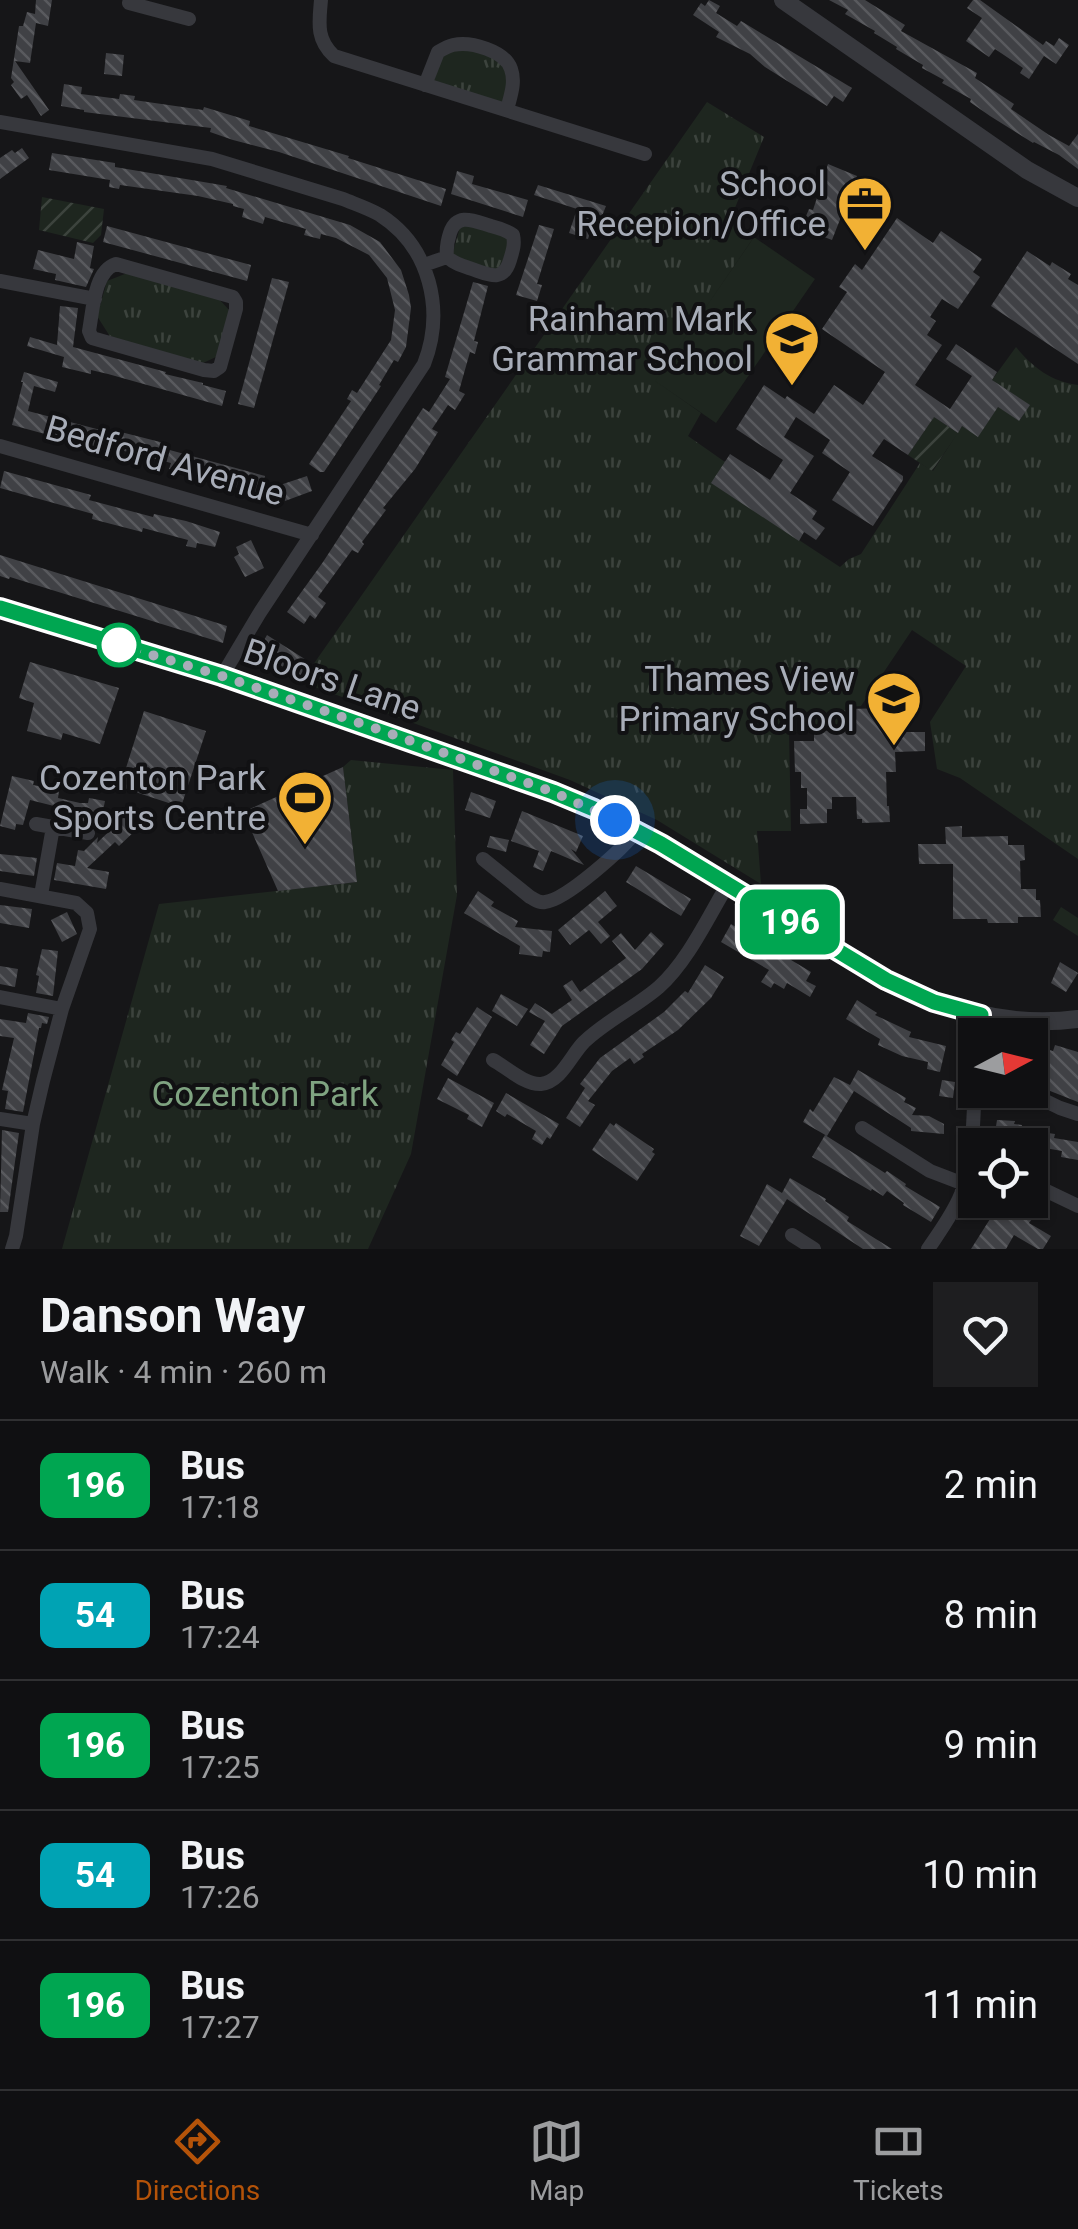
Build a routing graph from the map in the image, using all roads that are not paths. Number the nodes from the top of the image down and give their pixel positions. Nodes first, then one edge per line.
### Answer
1 (321, 0) edge
2 (129, 3) dead end
3 (794, 3) edge
4 (174, 7) edge
5 (189, 18) dead end
6 (425, 84) junction
7 (507, 110) junction
8 (0, 122) edge
9 (645, 154) dead end
10 (1078, 198) edge
11 (447, 257) junction
12 (424, 266) junction
13 (0, 281) edge
14 (96, 298) junction
15 (0, 446) edge
16 (312, 535) junction
17 (0, 608) edge
18 (222, 676) junction
19 (36, 824) dead end
20 (53, 827) junction
21 (636, 831) junction
22 (88, 833) dead end
23 (482, 858) dead end
24 (728, 884) junction
25 (0, 889) edge
26 (41, 896) junction
27 (0, 998) edge
28 (62, 1009) junction
29 (981, 1015) junction
30 (981, 1018) edge
31 (1078, 1019) edge
32 (493, 1060) dead end
33 (1048, 1102) edge
34 (1078, 1114) edge
35 (0, 1119) edge
36 (34, 1124) junction
37 (862, 1128) dead end
38 (958, 1182) edge
39 (1048, 1192) edge
40 (958, 1198) edge
41 (1078, 1206) edge
42 (792, 1235) dead end
43 (12, 1249) edge
44 (814, 1249) edge
45 (928, 1249) edge

1 - 6 street
2 - 4 street
3 - 10 street
4 - 5 street
6 - 7 street
6 - 7 street
7 - 9 street
8 - 12 street
11 - 11 street
11 - 12 street
12 - 16 street
13 - 14 street
14 - 14 street
15 - 16 street, Bedford Avenue
16 - 18 street
17 - 18 street, Bloors Lane
18 - 21 street, Bloors Lane
19 - 20 street
20 - 22 street
20 - 26 street
21 - 23 street
21 - 24 street, Bloors Lane
24 - 29 street, Bloors Lane
24 - 32 street
25 - 26 street
26 - 28 street
27 - 28 street
28 - 36 street
29 - 30 street
29 - 31 street, Bloors Lane
33 - 34 street
35 - 36 street
36 - 43 street
37 - 38 street
39 - 41 street
40 - 45 street
42 - 44 street

